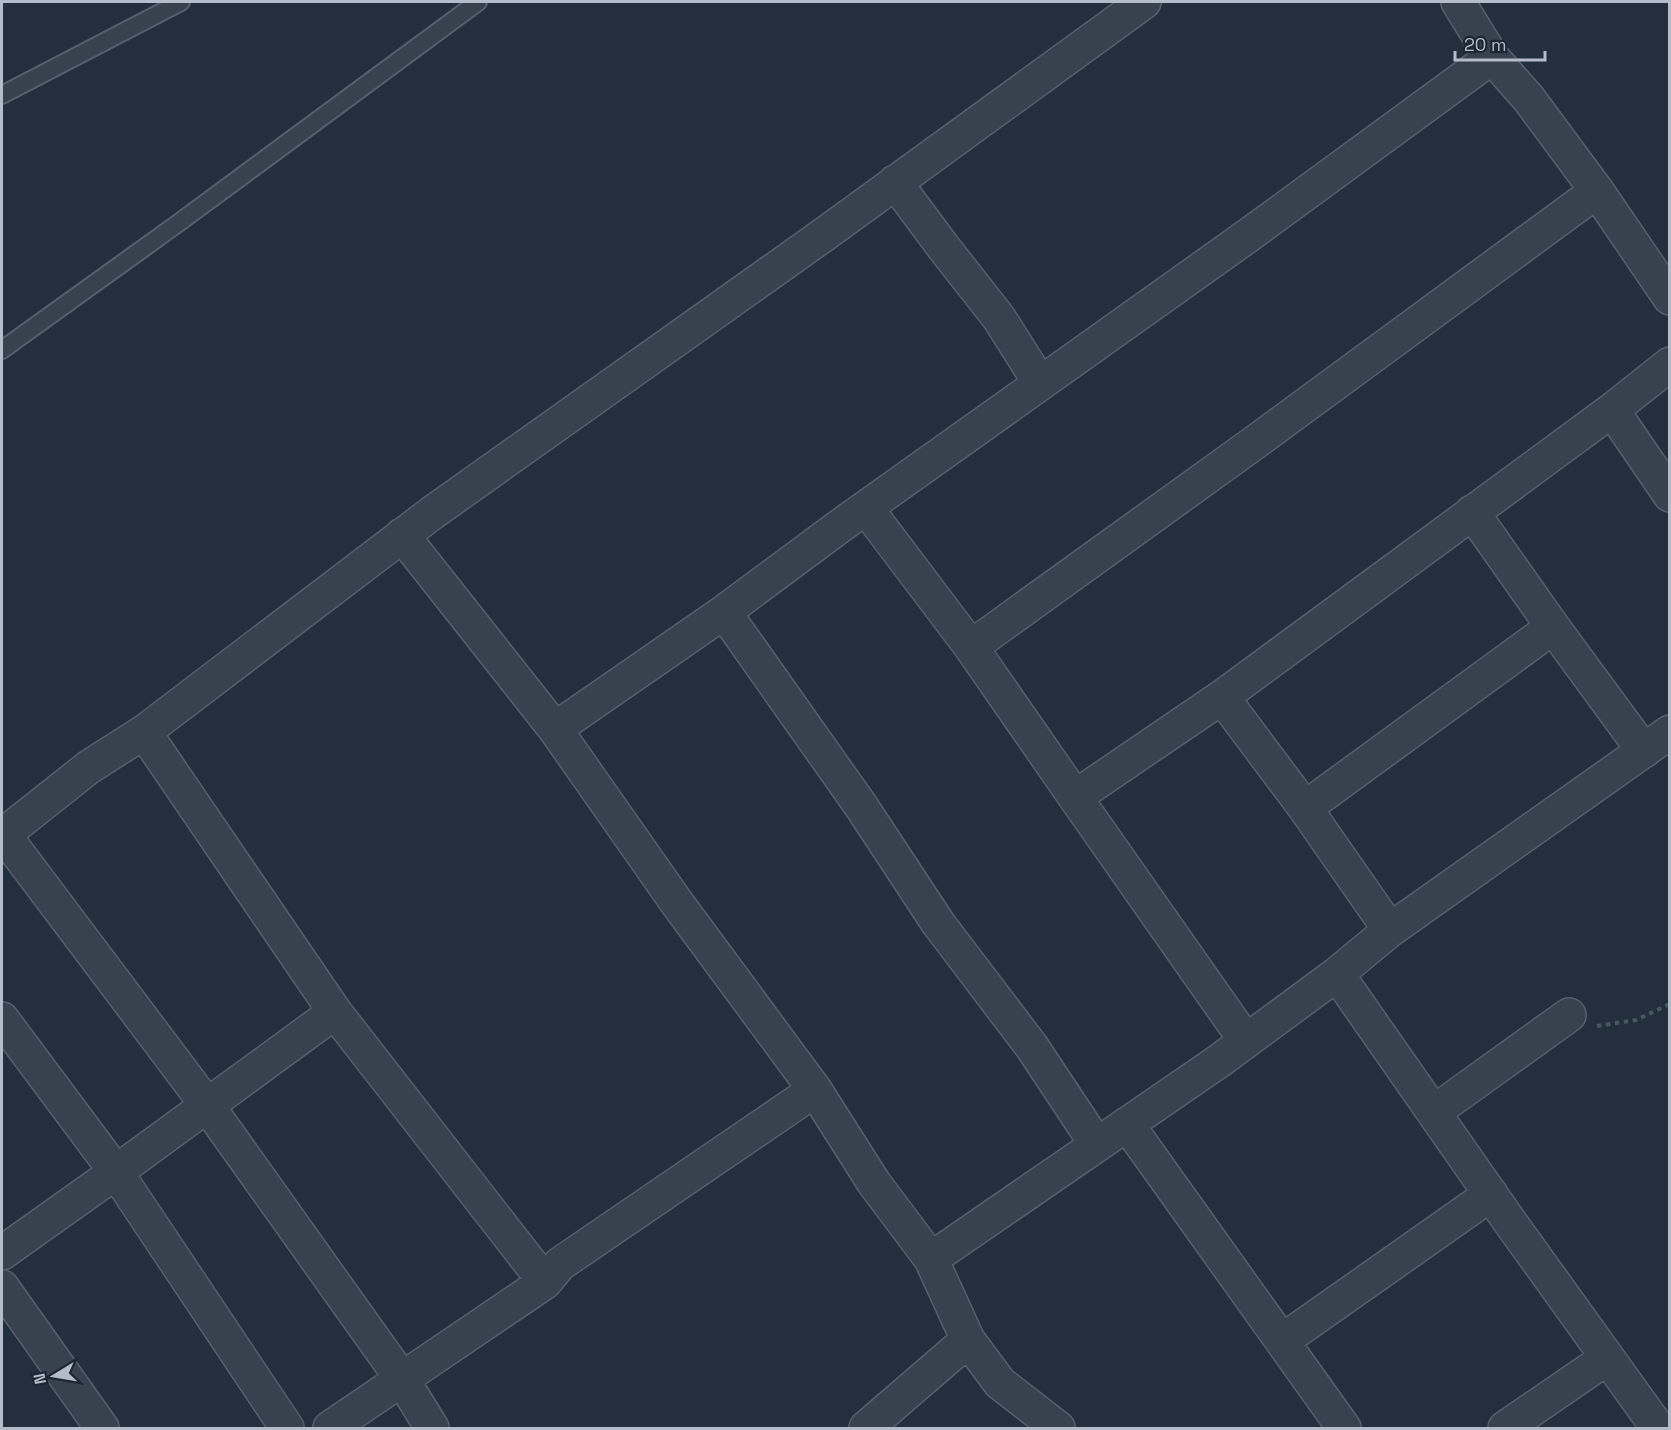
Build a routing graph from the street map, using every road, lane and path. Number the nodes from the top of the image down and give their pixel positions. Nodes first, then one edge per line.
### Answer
1 (181, 2) edge
2 (478, 2) edge
3 (1144, 2) edge
4 (1458, 2) edge
5 (1492, 57) junction
6 (2, 95) edge
7 (895, 182) junction
8 (1597, 191) junction
9 (1670, 298) edge
10 (2, 350) edge
11 (1670, 364) edge
12 (1040, 383) junction
13 (1612, 410) junction
14 (1670, 495) edge
15 (866, 508) junction
16 (1472, 512) junction
17 (402, 535) junction
18 (724, 612) junction
19 (1553, 627) junction
20 (971, 647) junction
21 (1222, 697) junction
22 (555, 729) junction
23 (144, 732) junction
24 (1670, 732) edge
25 (1644, 752) junction
26 (1075, 798) junction
27 (1305, 808) junction
28 (3, 836) edge
29 (1390, 930) junction
30 (1337, 974) junction
31 (1670, 1004) edge
32 (335, 1012) junction
33 (1569, 1015) joint
34 (2, 1019) edge
35 (1246, 1041) junction
36 (815, 1090) junction
37 (207, 1105) junction
38 (1434, 1112) junction
39 (1127, 1124) junction
40 (1097, 1145) junction
41 (116, 1172) junction
42 (1491, 1194) junction
43 (2, 1253) edge
44 (931, 1259) junction
45 (545, 1282) junction
46 (2, 1287) edge
47 (968, 1340) junction
48 (1282, 1341) junction
49 (1607, 1358) junction
50 (402, 1379) junction
51 (102, 1428) edge
52 (286, 1428) edge
53 (330, 1428) edge
54 (432, 1428) edge
55 (866, 1428) edge
56 (1058, 1428) edge
57 (1344, 1428) edge
58 (1505, 1428) edge
59 (1658, 1428) edge

1 - 6 lane
2 - 10 lane
3 - 7 street
4 - 5 street
5 - 8 street
5 - 12 street
7 - 12 street
7 - 17 street
8 - 9 street
8 - 20 street
11 - 13 street
12 - 15 street
13 - 14 street
13 - 16 street
15 - 18 street
15 - 20 street
16 - 19 street
16 - 21 street
17 - 22 street
17 - 23 street
18 - 22 street
18 - 40 street
19 - 25 street
19 - 27 street
20 - 26 street
21 - 26 street
21 - 27 street
22 - 36 street
23 - 28 street
23 - 32 street
24 - 25 street
25 - 29 street
26 - 35 street
27 - 29 street
28 - 37 street
29 - 30 street
30 - 35 street
30 - 38 street
31 - 33 path
32 - 37 street
32 - 45 street
33 - 38 street
34 - 41 street
35 - 39 street
36 - 44 street
36 - 45 street
37 - 41 street
37 - 50 street
38 - 42 street
39 - 40 street
39 - 48 street
40 - 44 street
41 - 43 street
41 - 52 street
42 - 48 street
42 - 49 street
44 - 47 street
45 - 50 street
46 - 51 street
47 - 55 street
47 - 56 street
48 - 57 street
49 - 58 street
49 - 59 street
50 - 53 street
50 - 54 street

